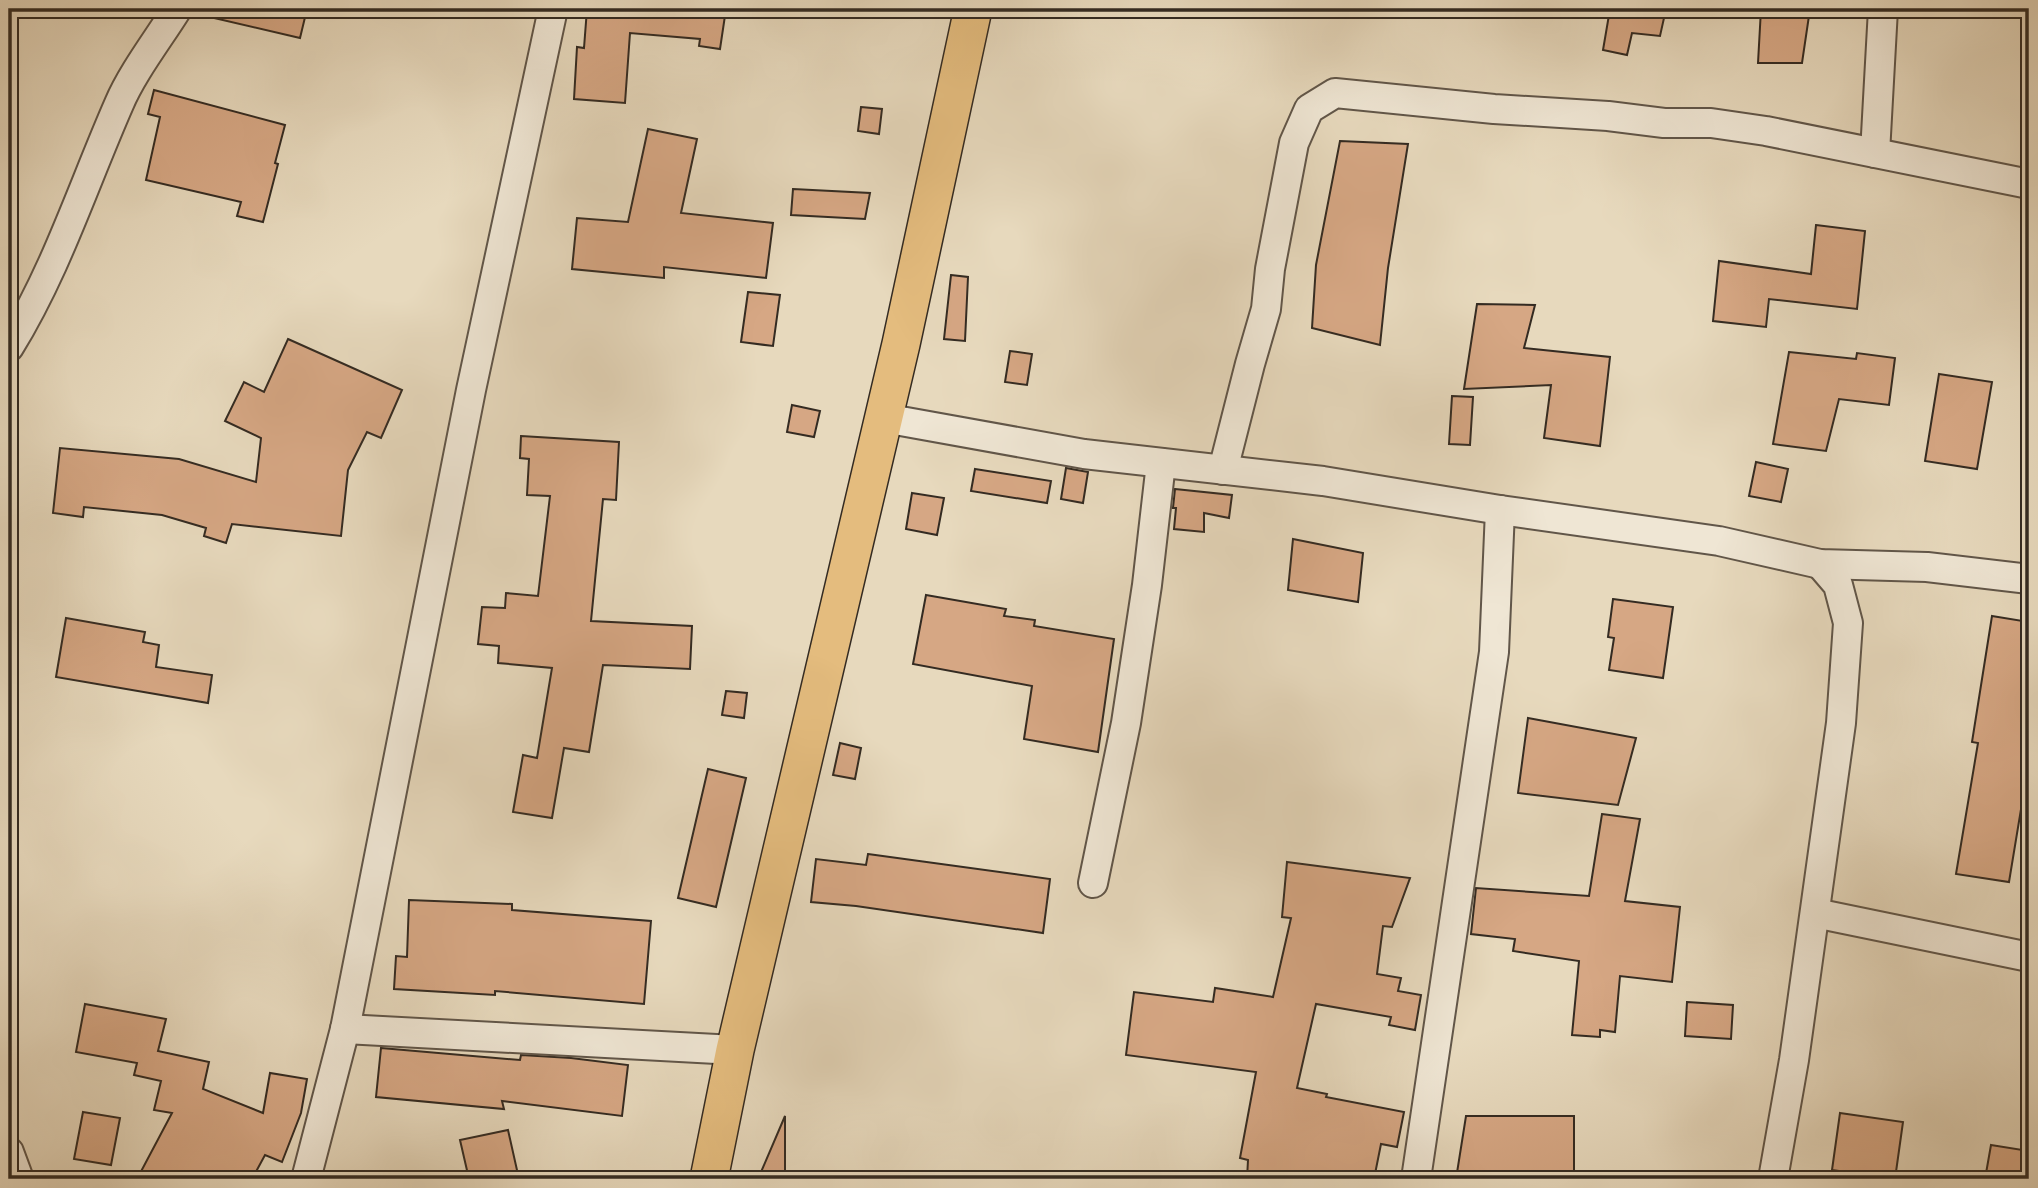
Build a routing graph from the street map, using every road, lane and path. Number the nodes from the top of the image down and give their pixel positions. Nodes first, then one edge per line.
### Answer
1 (177, 9) edge
2 (553, 9) edge
3 (973, 9) edge
4 (1883, 9) edge
5 (1875, 153) junction
6 (2029, 184) edge
7 (9, 347) edge
8 (884, 418) junction
9 (1161, 463) junction
10 (1223, 470) junction
11 (1500, 510) junction
12 (1820, 564) junction
13 (2029, 579) edge
14 (1093, 883) dead end
15 (1815, 913) junction
16 (2029, 957) edge
17 (345, 1029) junction
18 (735, 1050) junction
19 (9, 1152) edge
20 (19, 1179) edge
21 (306, 1179) edge
22 (709, 1179) edge
23 (1416, 1179) edge
24 (1773, 1179) edge

1 - 7 street
2 - 17 street
3 - 8 main road
4 - 5 street
5 - 6 street
5 - 10 street
8 - 9 street
8 - 18 main road
9 - 10 street
9 - 14 street
10 - 11 street
11 - 12 street
11 - 23 street
12 - 13 street
12 - 15 street
15 - 16 street
15 - 24 street
17 - 18 street
17 - 21 street
18 - 22 main road
19 - 20 street

